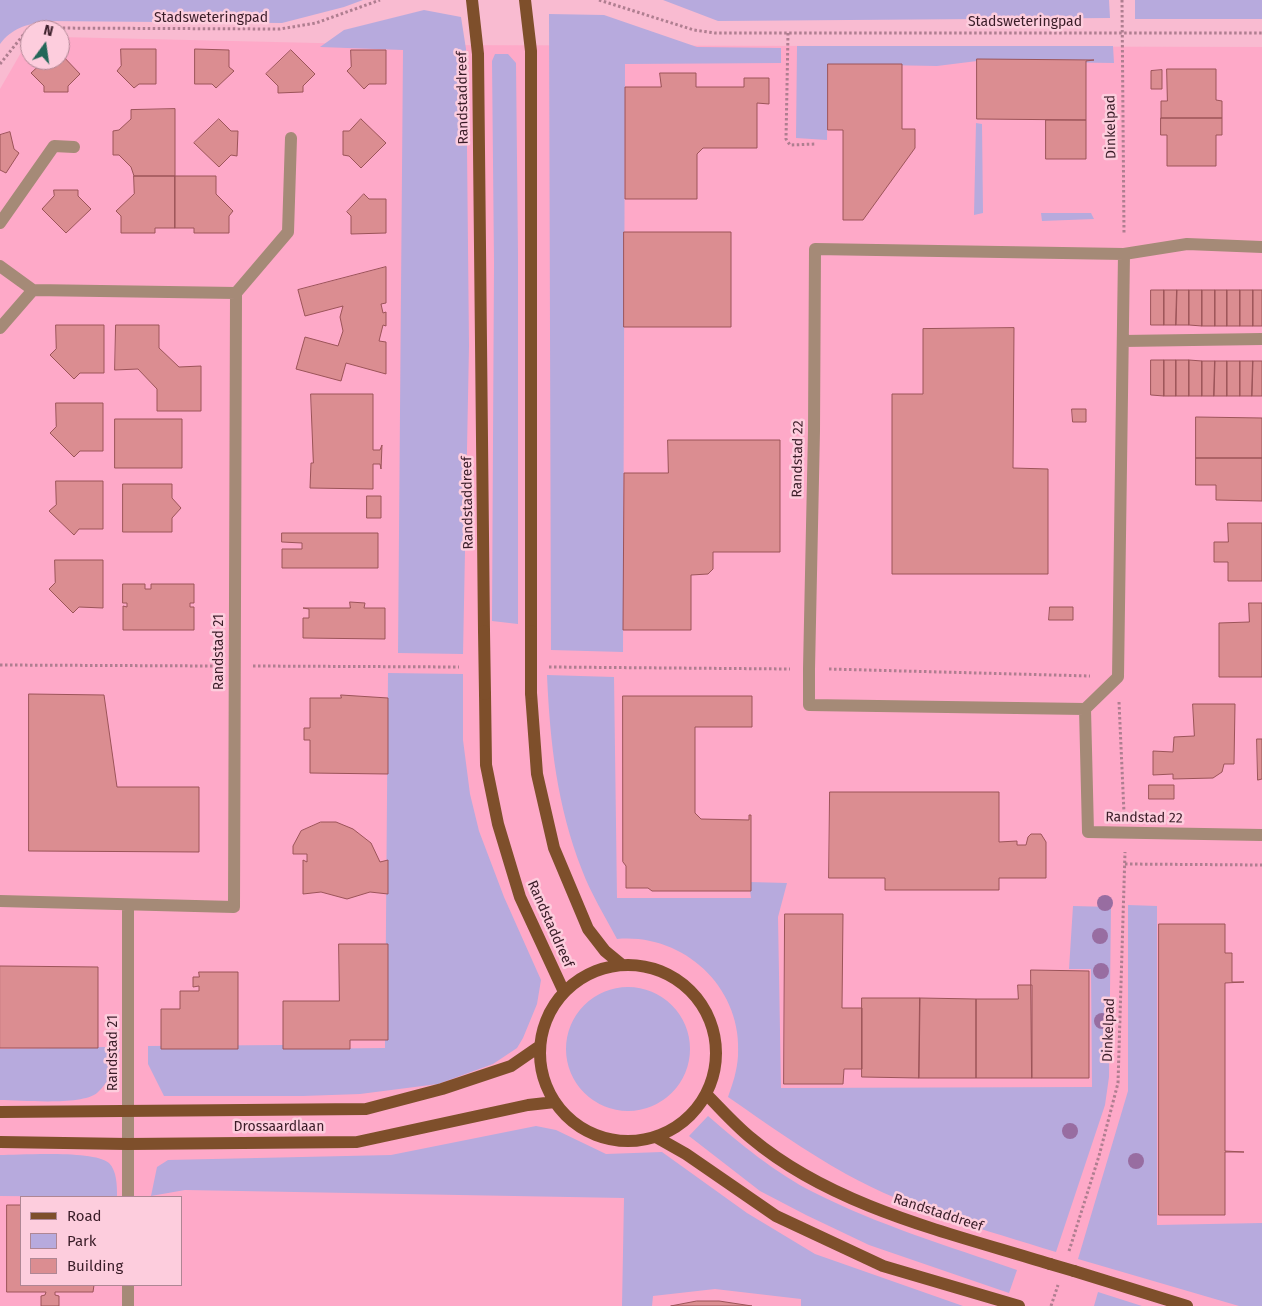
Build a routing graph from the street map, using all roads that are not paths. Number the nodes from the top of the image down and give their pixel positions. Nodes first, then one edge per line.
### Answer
1 (472, 0) edge
2 (524, 0) edge
3 (291, 138) dead end
4 (74, 147) dead end
5 (0, 223) edge
6 (1262, 247) edge
7 (1124, 254) junction
8 (0, 266) edge
9 (34, 290) junction
10 (236, 292) junction
11 (0, 328) edge
12 (1262, 339) edge
13 (1123, 341) junction
14 (1085, 709) junction
15 (1262, 835) edge
16 (0, 901) edge
17 (128, 905) junction
18 (622, 965) junction
19 (564, 992) junction
20 (540, 1046) junction
21 (707, 1095) junction
22 (554, 1102) junction
23 (128, 1111) junction
24 (0, 1112) edge
25 (656, 1137) junction
26 (0, 1142) edge
27 (128, 1144) junction
28 (128, 1196) edge
29 (128, 1286) edge
30 (128, 1306) edge
31 (1019, 1306) edge
32 (1187, 1306) edge

1 - 19 main road, Randstaddreef, bridge
2 - 18 main road, bridge
3 - 10 street
4 - 5 street
6 - 7 street, Randstad 22
7 - 13 street
7 - 14 street, Randstad 22
8 - 9 street
9 - 10 street
9 - 11 street
10 - 17 street, Randstad 21
12 - 13 street
13 - 14 street
14 - 15 street, Randstad 22
16 - 17 street, Randstad 21
17 - 23 street, Randstad 21
18 - 19 main road
18 - 21 main road
19 - 20 main road
20 - 22 main road
20 - 23 main road, Drossaardlaan
21 - 25 main road
21 - 32 main road, Randstaddreef, bridge
22 - 25 main road
22 - 27 main road, Drossaardlaan
23 - 24 main road, Drossaardlaan
23 - 27 street, Randstad 21
25 - 31 main road
26 - 27 main road, Drossaardlaan
27 - 28 street, Randstad 21
29 - 30 street

